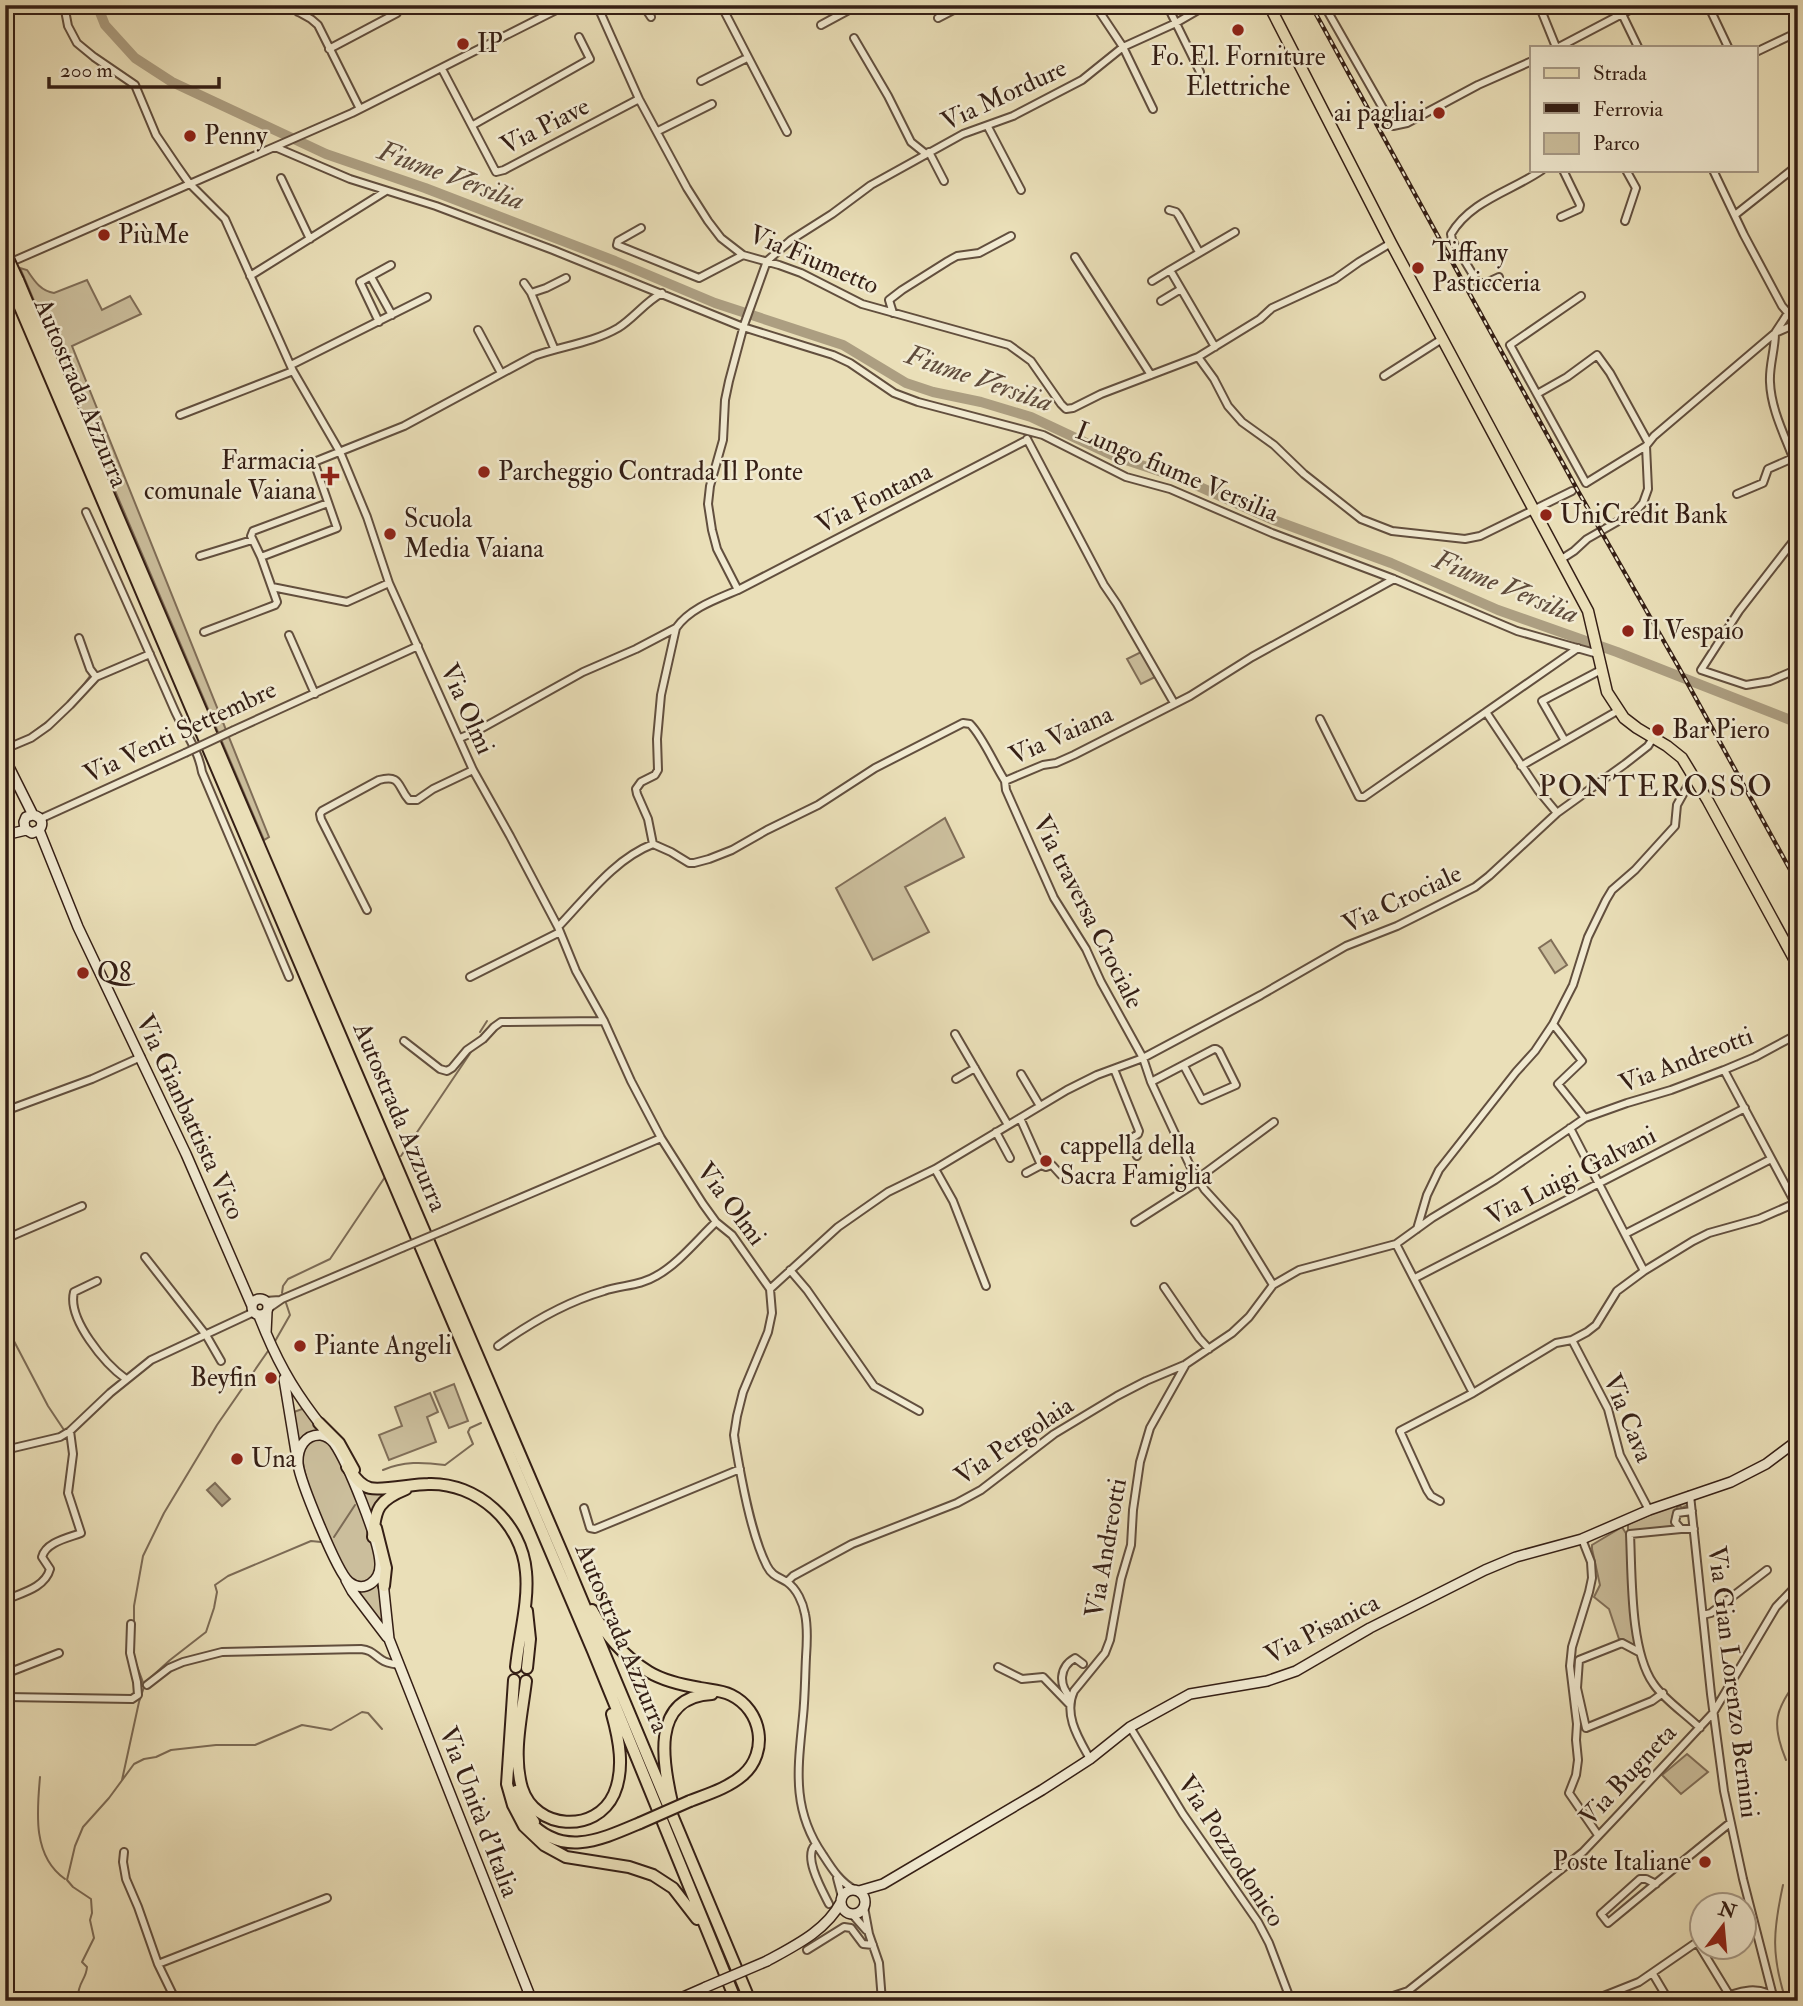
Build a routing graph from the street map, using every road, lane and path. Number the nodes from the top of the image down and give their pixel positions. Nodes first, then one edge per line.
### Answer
1 (64, 5) edge
2 (286, 5) edge
3 (310, 5) edge
4 (393, 5) edge
5 (566, 5) edge
6 (597, 5) edge
7 (642, 5) edge
8 (720, 5) edge
9 (858, 5) edge
10 (963, 5) edge
11 (1095, 5) edge
12 (1167, 5) edge
13 (1207, 5) edge
14 (1269, 5) edge
15 (1324, 5) edge
16 (1707, 5) edge
17 (1635, 6) edge
18 (1541, 10) dead end
19 (298, 12) junction
20 (1622, 14) junction
21 (651, 17) dead end
22 (938, 18) dead end
23 (1176, 23) junction
24 (821, 25) dead end
25 (1798, 33) edge
26 (579, 37) dead end
27 (855, 38) dead end
28 (1558, 46) edge
29 (1560, 46) edge
30 (1638, 46) edge
31 (1728, 46) edge
32 (1123, 47) junction
33 (329, 49) junction
34 (1758, 51) edge
35 (747, 58) junction
36 (1530, 62) edge
37 (442, 69) junction
38 (1200, 72) dead end
39 (701, 81) dead end
40 (639, 99) junction
41 (712, 104) dead end
42 (360, 109) junction
43 (1153, 109) dead end
44 (473, 125) junction
45 (988, 127) junction
46 (658, 131) junction
47 (787, 132) dead end
48 (278, 145) junction
49 (928, 153) junction
50 (1798, 166) edge
51 (1538, 172) edge
52 (1564, 172) edge
53 (1627, 172) edge
54 (1714, 172) edge
55 (281, 178) dead end
56 (944, 181) dead end
57 (189, 183) junction
58 (1021, 190) dead end
59 (386, 191) junction
60 (1169, 210) dead end
61 (1735, 215) junction
62 (1561, 218) dead end
63 (1625, 221) dead end
64 (640, 228) dead end
65 (1235, 232) dead end
66 (1012, 236) dead end
67 (310, 239) junction
68 (1391, 243) junction
69 (5, 252) edge
70 (1199, 252) junction
71 (743, 255) junction
72 (1075, 257) dead end
73 (767, 261) junction
74 (5, 264) edge
75 (391, 265) dead end
76 (1170, 270) junction
77 (5, 272) edge
78 (250, 276) junction
79 (371, 277) junction
80 (1499, 277) dead end
81 (566, 278) dead end
82 (1152, 281) dead end
83 (15, 282) junction
84 (524, 283) dead end
85 (1181, 289) junction
86 (531, 293) junction
87 (662, 293) junction
88 (1581, 296) dead end
89 (427, 297) dead end
90 (1161, 301) dead end
91 (1798, 303) edge
92 (893, 313) junction
93 (1788, 313) junction
94 (392, 315) junction
95 (379, 321) junction
96 (1798, 323) edge
97 (744, 326) junction
98 (478, 330) dead end
99 (1775, 333) junction
100 (1442, 339) junction
101 (1215, 347) junction
102 (554, 348) junction
103 (1198, 357) junction
104 (292, 368) junction
105 (501, 373) junction
106 (1151, 374) junction
107 (1384, 376) dead end
108 (1537, 394) junction
109 (180, 415) dead end
110 (1028, 430) junction
111 (1027, 440) junction
112 (1647, 444) junction
113 (5, 446) edge
114 (340, 452) junction
115 (9, 453) dead end
116 (1793, 458) junction
117 (1798, 472) edge
118 (1572, 491) dead end
119 (1737, 494) dead end
120 (328, 503) junction
121 (1534, 510) junction
122 (86, 512) dead end
123 (1798, 535) edge
124 (252, 540) junction
125 (200, 556) dead end
126 (261, 557) junction
127 (1560, 560) junction
128 (1394, 579) junction
129 (389, 583) junction
130 (272, 587) junction
131 (738, 590) junction
132 (676, 628) junction
133 (204, 632) dead end
134 (289, 635) dead end
135 (79, 638) dead end
136 (418, 646) junction
137 (1578, 648) junction
138 (1597, 652) junction
139 (150, 654) junction
140 (1798, 669) edge
141 (1601, 670) junction
142 (96, 677) junction
143 (315, 694) junction
144 (1174, 703) junction
145 (1619, 710) junction
146 (1486, 712) junction
147 (1320, 719) dead end
148 (460, 738) junction
149 (1653, 738) junction
150 (1564, 741) junction
151 (5, 749) edge
152 (5, 760) edge
153 (1521, 765) junction
154 (473, 770) junction
155 (1694, 776) junction
156 (1005, 781) junction
157 (1557, 813) junction
158 (33, 824) junction
159 (5, 835) edge
160 (653, 844) junction
161 (367, 910) dead end
162 (559, 930) junction
163 (1793, 946) edge
164 (1798, 966) edge
165 (289, 977) dead end
166 (470, 977) dead end
167 (604, 1021) junction
168 (1553, 1024) junction
169 (956, 1034) dead end
170 (1798, 1034) edge
171 (404, 1041) dead end
172 (141, 1057) junction
173 (1143, 1058) junction
174 (1184, 1066) junction
175 (975, 1068) junction
176 (1114, 1069) junction
177 (1724, 1070) junction
178 (1021, 1074) dead end
179 (956, 1079) dead end
180 (1151, 1083) junction
181 (1040, 1106) junction
182 (1745, 1108) junction
183 (5, 1111) edge
184 (1020, 1118) junction
185 (1585, 1118) junction
186 (1274, 1122) dead end
187 (1008, 1125) junction
188 (1570, 1128) junction
189 (996, 1132) junction
190 (661, 1138) junction
191 (1137, 1156) dead end
192 (1010, 1158) dead end
193 (1771, 1159) junction
194 (1041, 1165) junction
195 (935, 1169) junction
196 (1026, 1173) dead end
197 (1061, 1175) dead end
198 (1198, 1180) junction
199 (1598, 1184) junction
200 (1796, 1202) edge
201 (82, 1206) dead end
202 (716, 1222) junction
203 (1135, 1222) dead end
204 (1416, 1229) junction
205 (1625, 1234) junction
206 (5, 1240) edge
207 (1396, 1244) junction
208 (145, 1257) dead end
209 (790, 1270) junction
210 (1644, 1271) junction
211 (1415, 1278) junction
212 (97, 1281) dead end
213 (1273, 1285) junction
214 (986, 1286) dead end
215 (1164, 1287) dead end
216 (771, 1289) junction
217 (261, 1308) junction
218 (206, 1335) junction
219 (1572, 1340) junction
220 (498, 1346) dead end
221 (1209, 1349) junction
222 (221, 1361) dead end
223 (1186, 1364) junction
224 (282, 1370) junction
225 (126, 1380) junction
226 (1473, 1394) junction
227 (919, 1411) dead end
228 (319, 1423) junction
229 (70, 1431) junction
230 (332, 1440) junction
231 (1798, 1440) edge
232 (5, 1450) edge
233 (298, 1463) junction
234 (347, 1467) junction
235 (740, 1469) junction
236 (417, 1485) junction
237 (1690, 1494) junction
238 (1440, 1502) dead end
239 (584, 1508) dead end
240 (1649, 1510) junction
241 (1692, 1511) junction
242 (374, 1522) junction
243 (1681, 1529) junction
244 (1694, 1529) junction
245 (373, 1536) junction
246 (1582, 1539) junction
247 (564, 1557) junction
248 (381, 1567) junction
249 (1767, 1570) dead end
250 (345, 1579) junction
251 (787, 1582) junction
252 (1798, 1584) edge
253 (384, 1587) junction
254 (5, 1600) edge
255 (1703, 1615) junction
256 (131, 1624) dead end
257 (389, 1639) junction
258 (593, 1651) junction
259 (1639, 1652) junction
260 (59, 1653) dead end
261 (1083, 1664) dead end
262 (399, 1665) junction
263 (522, 1667) dead end
264 (998, 1667) dead end
265 (5, 1674) edge
266 (520, 1680) dead end
267 (147, 1685) dead end
268 (1662, 1693) junction
269 (6, 1695) edge
270 (1070, 1701) junction
271 (1713, 1713) junction
272 (1130, 1727) junction
273 (1700, 1728) junction
274 (1090, 1759) junction
275 (512, 1761) junction
276 (690, 1800) junction
277 (1730, 1823) junction
278 (1598, 1835) junction
279 (681, 1840) junction
280 (816, 1844) junction
281 (124, 1852) dead end
282 (835, 1873) junction
283 (883, 1884) junction
284 (1656, 1884) junction
285 (857, 1890) junction
286 (327, 1898) dead end
287 (841, 1900) junction
288 (829, 1904) dead end
289 (865, 1905) junction
290 (850, 1914) junction
291 (827, 1922) junction
292 (869, 1934) junction
293 (873, 1945) junction
294 (714, 1949) junction
295 (807, 1950) dead end
296 (158, 1964) junction
297 (1653, 1974) junction
298 (1404, 1997) edge
299 (1731, 1998) edge
300 (1775, 1998) edge
301 (1606, 1999) edge
302 (176, 2001) edge
303 (531, 2001) edge
304 (674, 2001) edge
305 (736, 2001) edge
306 (750, 2001) edge
307 (881, 2001) edge
308 (1291, 2001) edge
309 (1378, 2001) edge
310 (1591, 2001) edge
311 (1669, 2001) edge
312 (1721, 2001) edge

1 - 57 street, Via Olmi
2 - 19 street
3 - 19 street
4 - 33 street
5 - 37 street
6 - 40 street, Via Fiumetto
7 - 21 street
8 - 35 street
9 - 24 street
10 - 22 street
11 - 32 street
12 - 23 street
13 - 23 street, Via Mordure
14 - 68 main road
15 - 36 street
16 - 31 street
17 - 20 street
18 - 28 street
19 - 33 street
20 - 29 street
20 - 30 street
23 - 32 street, Via Mordure
23 - 38 street
25 - 34 street
26 - 44 street
27 - 49 street, Via Mordure
32 - 43 street
32 - 45 street, Via Mordure
33 - 42 street
35 - 39 street
35 - 47 street
37 - 42 street
37 - 44 street, Via Piave
40 - 44 street, Via Piave
40 - 46 street, Via Fiumetto
41 - 46 street
42 - 48 street
45 - 49 street, Via Mordure
45 - 58 street
46 - 71 street, Via Fiumetto
48 - 57 street
48 - 59 street, Lungo fiume Versilia
49 - 56 street
49 - 73 street, Via Mordure
50 - 61 street
51 - 80 street
52 - 62 street
53 - 63 street
54 - 61 street
55 - 67 street
57 - 74 street
57 - 78 street, Via Olmi
59 - 67 street
59 - 87 street, Lungo fiume Versilia
60 - 70 street
61 - 93 street
64 - 71 street
65 - 70 street
66 - 92 street, Via Fiumetto
67 - 78 street
68 - 100 main road
68 - 101 street, Via Fiumetto
69 - 83 highway, Autostrada Azzurra, bridge
70 - 76 street
71 - 73 street, Via Fiumetto
72 - 106 street
73 - 92 street, Via Fiumetto
73 - 97 street, Via Mordure
75 - 79 street
76 - 82 street
76 - 85 street
77 - 83 highway, Autostrada Azzurra
78 - 104 street, Via Olmi
79 - 94 street
79 - 95 street
81 - 86 street
83 - 247 highway, Autostrada Azzurra
83 - 258 highway, Autostrada Azzurra
84 - 86 street
85 - 90 street
85 - 101 street
86 - 102 street
87 - 97 street, Lungo fiume Versilia
87 - 102 street
88 - 108 street
89 - 94 street
91 - 93 street
92 - 106 street, Via Fiumetto
93 - 99 street
94 - 95 street
95 - 104 street
96 - 99 street
97 - 110 street, Lungo fiume Versilia
97 - 131 street, Via Mordure
98 - 105 street
99 - 112 street
99 - 116 street
100 - 107 street
100 - 121 main road
101 - 103 street, Via Fiumetto
102 - 105 street
103 - 106 street, Via Fiumetto
103 - 121 street
104 - 109 street
104 - 114 street, Via Olmi
105 - 114 street
108 - 112 street
108 - 112 street
110 - 111 street
110 - 128 street, Lungo fiume Versilia
111 - 131 street, Via Fontana
111 - 144 street
112 - 127 street
113 - 115 street
114 - 120 street
114 - 129 street, Via Olmi
116 - 117 street
116 - 119 street
118 - 121 street
120 - 124 street
120 - 126 street
121 - 127 main road
122 - 139 street
123 - 140 street
124 - 125 street
124 - 126 street
126 - 130 street
127 - 138 main road
128 - 137 street, Lungo fiume Versilia
128 - 144 street, Via Vaiana
129 - 130 street
129 - 136 street, Via Olmi
130 - 133 street
131 - 132 street, Via Fontana
132 - 148 street
132 - 160 street
134 - 143 street, Via Venti Settembre
135 - 142 street
136 - 143 street, Via Venti Settembre
136 - 148 street, Via Olmi
137 - 138 street, Lungo fiume Versilia
137 - 146 street
138 - 141 main road
139 - 142 street
139 - 165 street
141 - 145 main road
141 - 150 street
142 - 151 street
143 - 158 street, Via Venti Settembre, bridge
144 - 156 street, Via Vaiana
145 - 149 main road
145 - 150 street
146 - 147 street
146 - 153 street
148 - 154 street, Via Olmi
149 - 155 main road
149 - 157 street, Via Crociale
150 - 153 street
152 - 158 main road, Via Gianbattista Vico
153 - 157 street
154 - 161 street
154 - 162 street, Via Olmi
155 - 163 main road
155 - 168 street
156 - 160 street, Via Vaiana
156 - 173 street, Via traversa Crociale
157 - 173 street, Via Crociale
158 - 159 main road, Via Venti Settembre
158 - 172 main road, Via Gianbattista Vico
160 - 162 street
162 - 166 street
162 - 167 street, Via Olmi
163 - 164 main road
167 - 171 street
167 - 190 street, Via Olmi
168 - 185 street, Via Andreotti
168 - 204 street
169 - 175 street
170 - 177 street, Via Andreotti
172 - 183 street
172 - 217 main road, Via Gianbattista Vico
173 - 176 street, Via Crociale
173 - 180 street
174 - 174 street
174 - 180 street
175 - 179 street
175 - 187 street
176 - 181 street, Via Crociale
176 - 191 street
177 - 182 street
177 - 185 street, Via Andreotti
178 - 181 street
180 - 198 street
181 - 184 street, Via Crociale
182 - 193 street
182 - 199 street, Via Luigi Galvani
184 - 187 street, Via Crociale
184 - 194 street
185 - 188 street, Via Andreotti
186 - 198 street
187 - 189 street, Via Crociale
188 - 199 street
188 - 204 street, Via Andreotti
189 - 192 street
189 - 195 street, Via Crociale
190 - 202 street, Via Olmi
190 - 217 street, bridge
193 - 200 street
193 - 205 street
194 - 196 street
194 - 197 street
195 - 209 street, Via Crociale
195 - 214 street
198 - 203 street
198 - 213 street
199 - 205 street
199 - 211 street, Via Luigi Galvani
200 - 210 street
201 - 206 street
202 - 216 street, Via Olmi
202 - 220 street
204 - 207 street, Via Andreotti
205 - 210 street
207 - 211 street
207 - 213 street, Via Andreotti
208 - 218 street
209 - 216 street, Via Crociale
209 - 227 street
210 - 219 street
211 - 226 street
212 - 225 street
213 - 221 street, Via Andreotti
215 - 221 street
216 - 235 street
217 - 218 street
217 - 224 main road, Via Gianbattista Vico
218 - 222 street
218 - 225 street
219 - 226 street
219 - 240 street, Via Cava
221 - 223 street, Via Andreotti
223 - 251 street, Via Pergolaia
223 - 270 street, Via Andreotti
224 - 228 main road
224 - 233 main road
225 - 229 street
226 - 238 street
228 - 230 main road
228 - 236 highway
229 - 232 street
229 - 254 street
230 - 233 main road
230 - 234 main road, Via Unità d'Italia
231 - 237 main road, Via Pisanica
233 - 250 main road, Via Unità d'Italia
234 - 236 highway
234 - 245 main road, Via Unità d'Italia
235 - 239 street
235 - 251 street
236 - 242 highway
236 - 263 highway
237 - 240 main road, Via Pisanica
237 - 241 street, Via Gian Lorenzo Bernini
240 - 246 main road, Via Pisanica
241 - 243 street
241 - 244 street, Via Gian Lorenzo Bernini
242 - 245 highway
242 - 253 highway
243 - 244 street
243 - 259 street
244 - 255 street, Via Gian Lorenzo Bernini
245 - 248 main road, Via Unità d'Italia
246 - 272 main road, Via Pisanica
246 - 278 street
247 - 276 highway
247 - 279 highway, Autostrada Azzurra
248 - 250 main road
248 - 253 main road, Via Unità d'Italia
249 - 255 street
250 - 257 main road, Via Unità d'Italia
251 - 280 street
252 - 271 street, Via Bugneta
253 - 257 main road, Via Unità d'Italia
255 - 271 street, Via Gian Lorenzo Bernini
256 - 269 street
257 - 262 main road, Via Unità d'Italia
258 - 275 highway
258 - 294 highway, Autostrada Azzurra
259 - 268 street
259 - 268 street
260 - 265 street
261 - 270 street
262 - 267 street
262 - 303 main road, Via Unità d'Italia
264 - 270 street
266 - 275 highway
268 - 273 street
270 - 274 street
271 - 273 street, Via Bugneta
271 - 277 street, Via Gian Lorenzo Bernini
272 - 274 main road, Via Pisanica
272 - 308 street, Via Pozzodonico
273 - 278 street, Via Bugneta
274 - 283 main road, Via Pisanica
275 - 276 highway, bridge
275 - 294 highway
276 - 279 highway
277 - 284 street
277 - 300 street, Via Gian Lorenzo Bernini
278 - 298 street, Via Bugneta
279 - 306 highway, Autostrada Azzurra
280 - 282 street
280 - 288 street
281 - 296 street
282 - 285 street
282 - 287 street
283 - 285 main road, Via Pisanica
283 - 289 main road, Via Pisanica
284 - 284 street
285 - 287 main road, Via Pisanica
285 - 289 main road
286 - 296 street
287 - 290 main road
287 - 291 main road, Via Pisanica
289 - 290 main road, Via Pisanica
289 - 292 street
290 - 291 main road, Via Pisanica
290 - 292 street
291 - 304 main road, Via Pisanica, bridge
292 - 293 street
293 - 295 street
293 - 307 street
294 - 305 highway, Autostrada Azzurra
296 - 302 street
297 - 299 street
297 - 301 street
297 - 311 street
298 - 309 street, Via Bugneta
299 - 300 street
299 - 312 street
301 - 310 street

